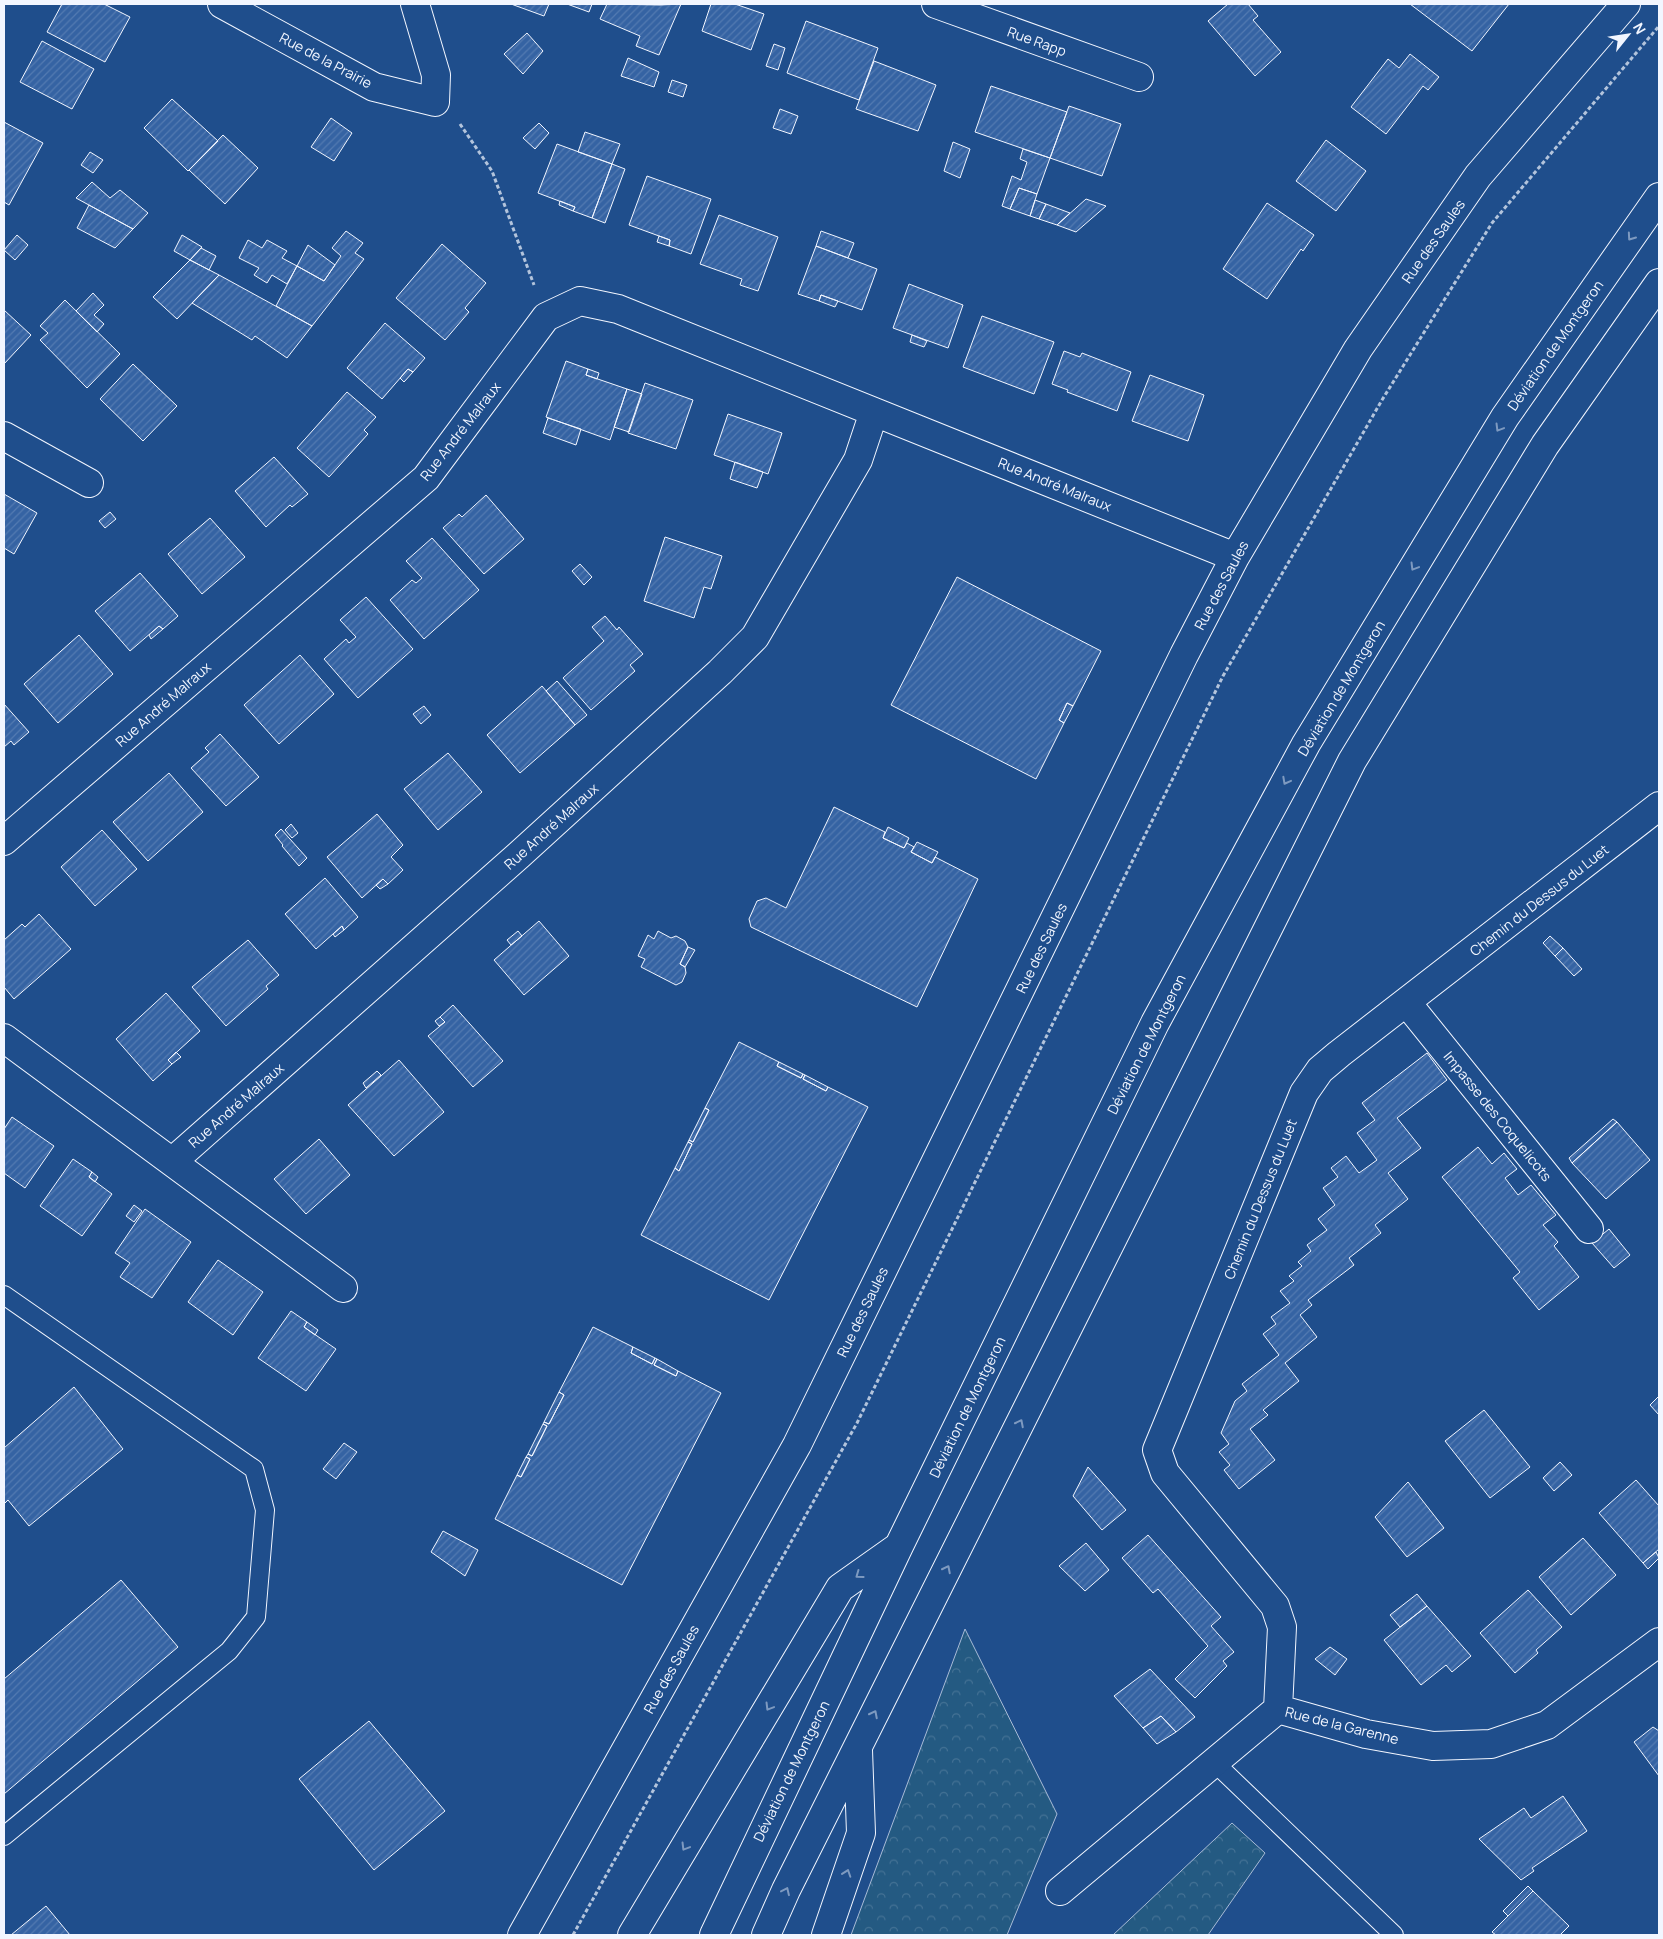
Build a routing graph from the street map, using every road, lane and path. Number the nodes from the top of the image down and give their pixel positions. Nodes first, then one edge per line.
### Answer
1 (222, 4) edge
2 (415, 4) edge
3 (936, 4) edge
4 (1626, 4) edge
5 (1659, 26) edge
6 (1139, 78) dead end
7 (435, 102) junction
8 (1659, 197) edge
9 (1659, 283) edge
10 (546, 317) junction
11 (874, 412) junction
12 (4, 436) edge
13 (90, 483) dead end
14 (1235, 557) junction
15 (1659, 806) edge
16 (4, 842) edge
17 (1407, 1003) junction
18 (4, 1038) edge
19 (173, 1161) junction
20 (1589, 1229) dead end
21 (343, 1288) dead end
22 (4, 1295) edge
23 (899, 1546) junction
24 (1659, 1642) edge
25 (1278, 1708) junction
26 (858, 1748) junction
27 (1214, 1762) junction
28 (4, 1836) edge
29 (1060, 1892) dead end
30 (522, 1935) edge
31 (573, 1935) edge
32 (632, 1935) edge
33 (714, 1935) edge
34 (766, 1935) edge
35 (826, 1935) edge
36 (1394, 1935) edge

1 - 7 street, Rue de la Prairie
2 - 7 street
3 - 6 street, Rue Rapp
4 - 14 street, Rue des Saules
5 - 31 path
7 - 10 path
8 -> 23 street, Déviation de Montgeron
26 -> 9 street
10 - 11 street, Rue André Malraux
10 - 16 street, Rue André Malraux
11 - 14 street, Rue André Malraux
11 - 19 street, Rue André Malraux
12 - 13 street
14 - 30 street, Rue des Saules
15 - 17 street, Chemin du Dessus du Luet
17 - 20 street, Impasse des Coquelicots
17 - 25 street, Chemin du Dessus du Luet
18 - 19 street
19 - 21 street
22 - 28 lane
23 -> 32 street
23 - 33 street, Déviation de Montgeron
24 - 25 street, Rue de la Garenne
25 - 27 street, Rue de la Garenne
34 -> 26 street
35 -> 26 street
27 - 29 street, Rue de la Garenne
27 - 36 lane

